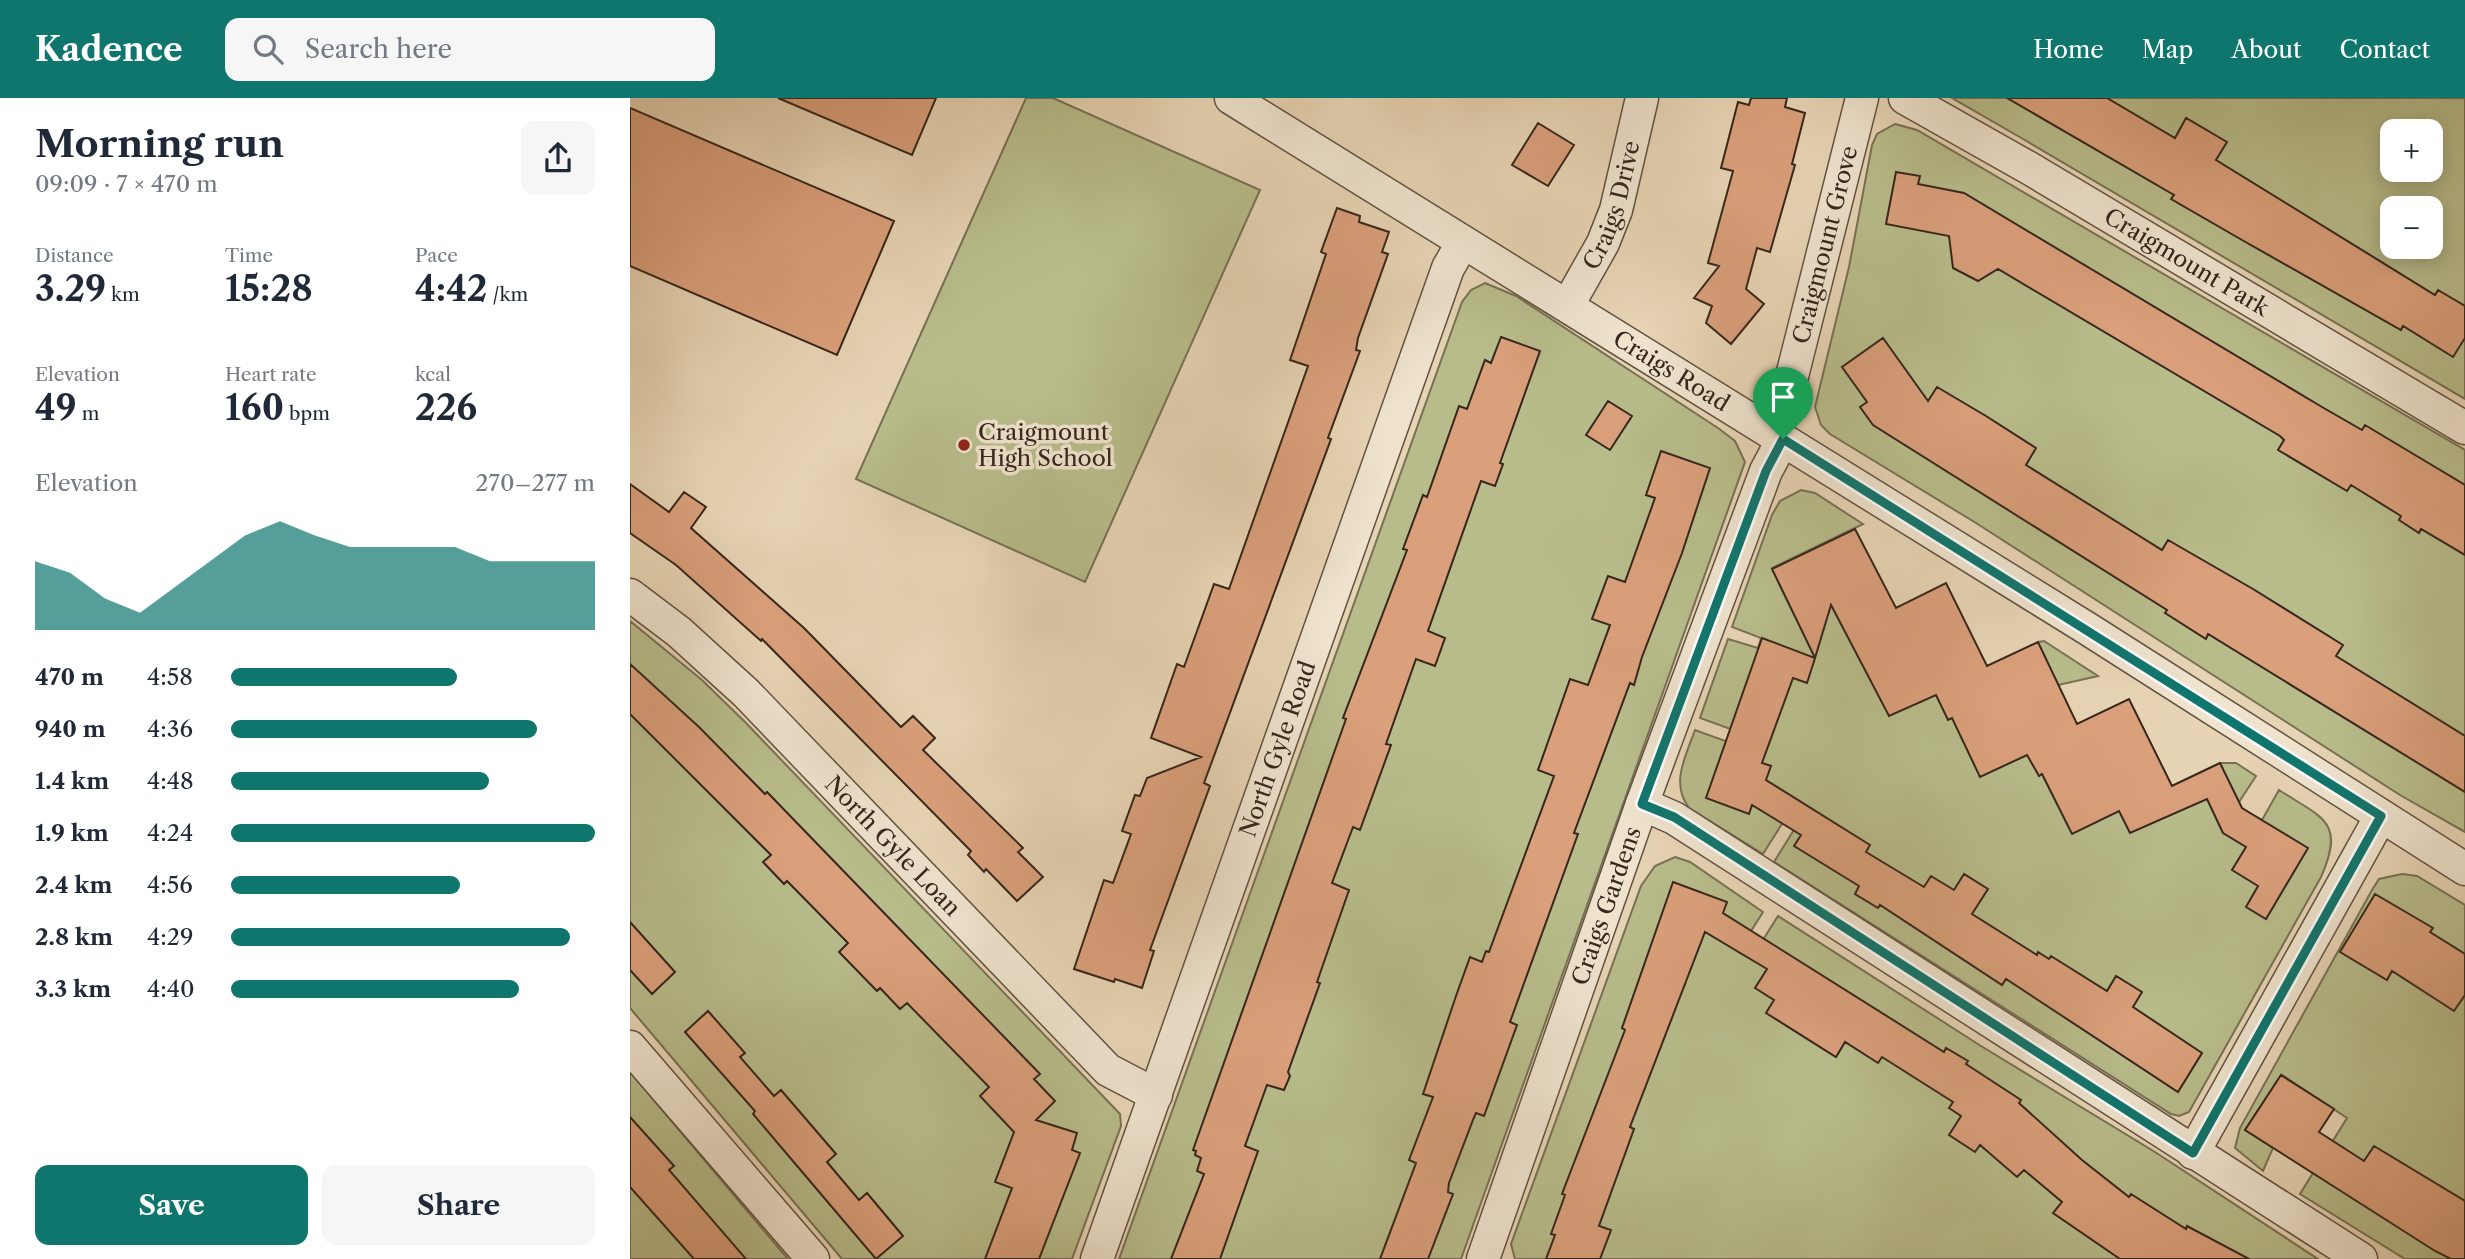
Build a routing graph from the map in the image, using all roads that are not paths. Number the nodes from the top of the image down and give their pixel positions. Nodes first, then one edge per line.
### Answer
1 (1231, 98) edge
2 (1642, 98) edge
3 (1863, 98) edge
4 (1905, 98) edge
5 (1463, 242) junction
6 (1568, 305) junction
7 (2465, 428) edge
8 (1775, 434) junction
9 (630, 595) edge
10 (1642, 804) junction
11 (2381, 816) junction
12 (2465, 869) edge
13 (630, 1047) edge
14 (1156, 1095) junction
15 (2193, 1153) junction
16 (813, 1259) edge
17 (1097, 1259) edge
18 (1483, 1259) edge
19 (2361, 1259) edge

1 - 5 street, Craigs Road
2 - 6 street, Craigs Drive
3 - 8 street, Craigmount Grove
4 - 7 street, Craigmount Park
5 - 6 street, Craigs Road
5 - 14 street, North Gyle Road
6 - 8 street, Craigs Road
8 - 10 street, Craigs Gardens
8 - 11 street, Craigs Road
9 - 14 street, North Gyle Loan
10 - 15 street
10 - 18 street, Craigs Gardens
11 - 12 street, Craigs Road
11 - 15 street
13 - 16 street
14 - 17 street, North Gyle Road
15 - 19 street

